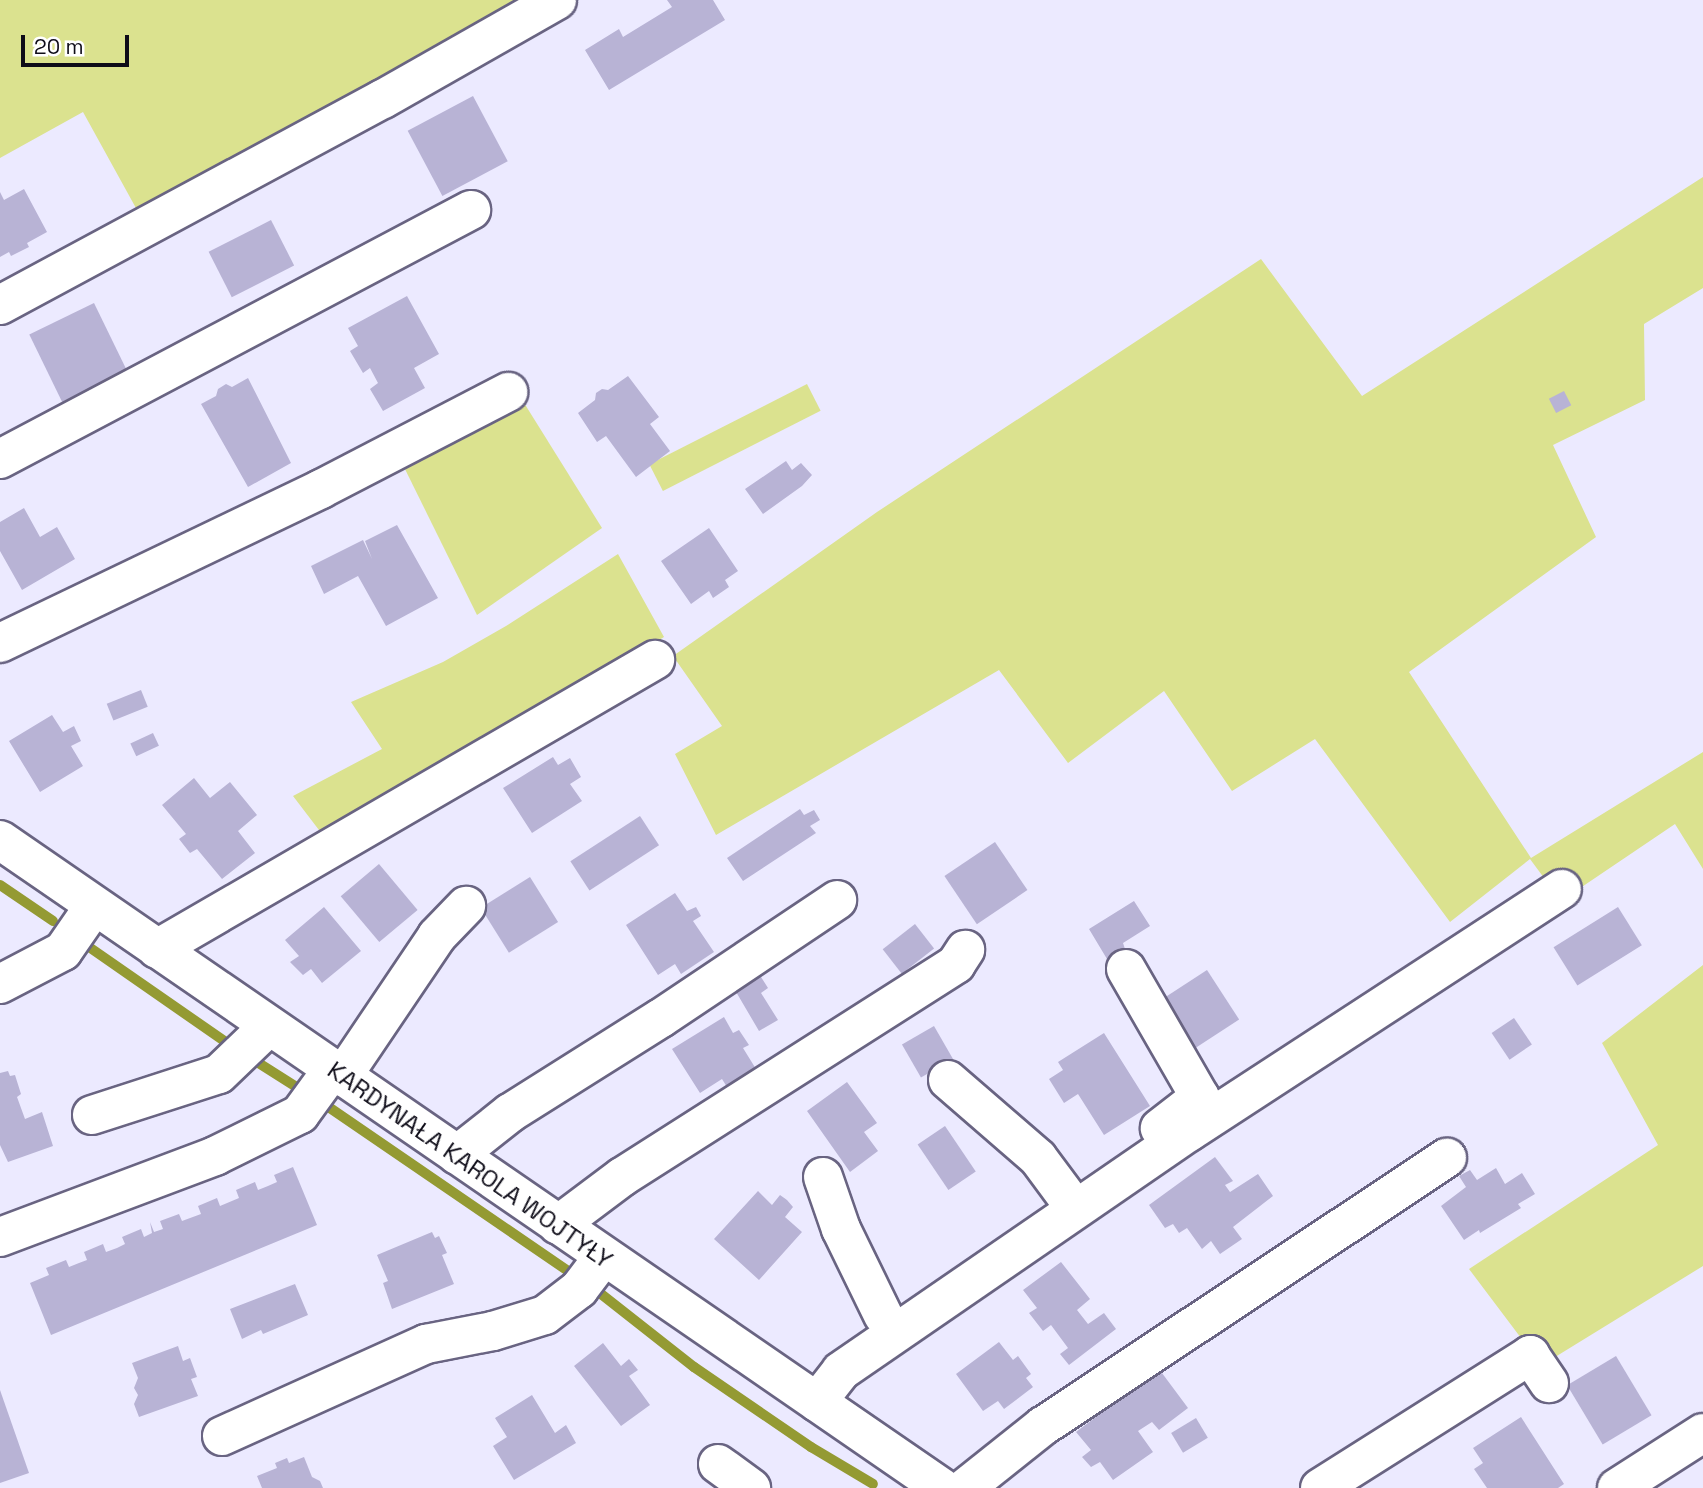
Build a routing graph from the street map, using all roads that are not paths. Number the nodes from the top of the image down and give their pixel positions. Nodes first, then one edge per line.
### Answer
1 (557, 0) edge
2 (471, 210) dead end
3 (0, 305) edge
4 (508, 392) dead end
5 (0, 459) edge
6 (0, 643) edge
7 (655, 660) dead end
8 (0, 840) edge
9 (379, 849) dead end
10 (1562, 889) dead end
11 (837, 900) dead end
12 (94, 906) junction
13 (466, 906) dead end
14 (965, 950) dead end
15 (168, 957) junction
16 (1126, 970) dead end
17 (0, 984) edge
18 (269, 1026) junction
19 (337, 1073) junction
20 (948, 1080) dead end
21 (92, 1115) dead end
22 (457, 1155) junction
23 (1447, 1157) dead end
24 (823, 1177) dead end
25 (1064, 1193) junction
26 (558, 1225) junction
27 (0, 1237) edge
28 (592, 1273) junction
29 (883, 1315) junction
30 (1549, 1383) dead end
31 (803, 1393) junction
32 (1703, 1433) edge
33 (222, 1436) dead end
34 (718, 1464) dead end
35 (903, 1477) edge
36 (751, 1488) edge
37 (942, 1488) edge
38 (965, 1488) edge
39 (1320, 1488) edge
40 (1617, 1488) edge

1 - 3 street
2 - 5 street
4 - 6 street
7 - 15 street
8 - 12 street, KARDYNAŁA KAROLA WOJTYŁY
9 - 15 street
10 - 31 street
11 - 22 street
12 - 15 street, KARDYNAŁA KAROLA WOJTYŁY
12 - 17 street
13 - 19 street
14 - 26 street
15 - 18 street, KARDYNAŁA KAROLA WOJTYŁY
16 - 25 street
18 - 19 street, KARDYNAŁA KAROLA WOJTYŁY
18 - 21 street
19 - 22 street, KARDYNAŁA KAROLA WOJTYŁY
19 - 27 street
20 - 25 street
22 - 26 street, KARDYNAŁA KAROLA WOJTYŁY
23 - 38 street
24 - 29 street
25 - 29 street
26 - 28 street, KARDYNAŁA KAROLA WOJTYŁY
28 - 31 street, KARDYNAŁA KAROLA WOJTYŁY
28 - 33 street
29 - 31 street
30 - 39 street
31 - 35 street, KARDYNAŁA KAROLA WOJTYŁY
32 - 40 street
34 - 36 street
35 - 37 street, KARDYNAŁA KAROLA WOJTYŁY

